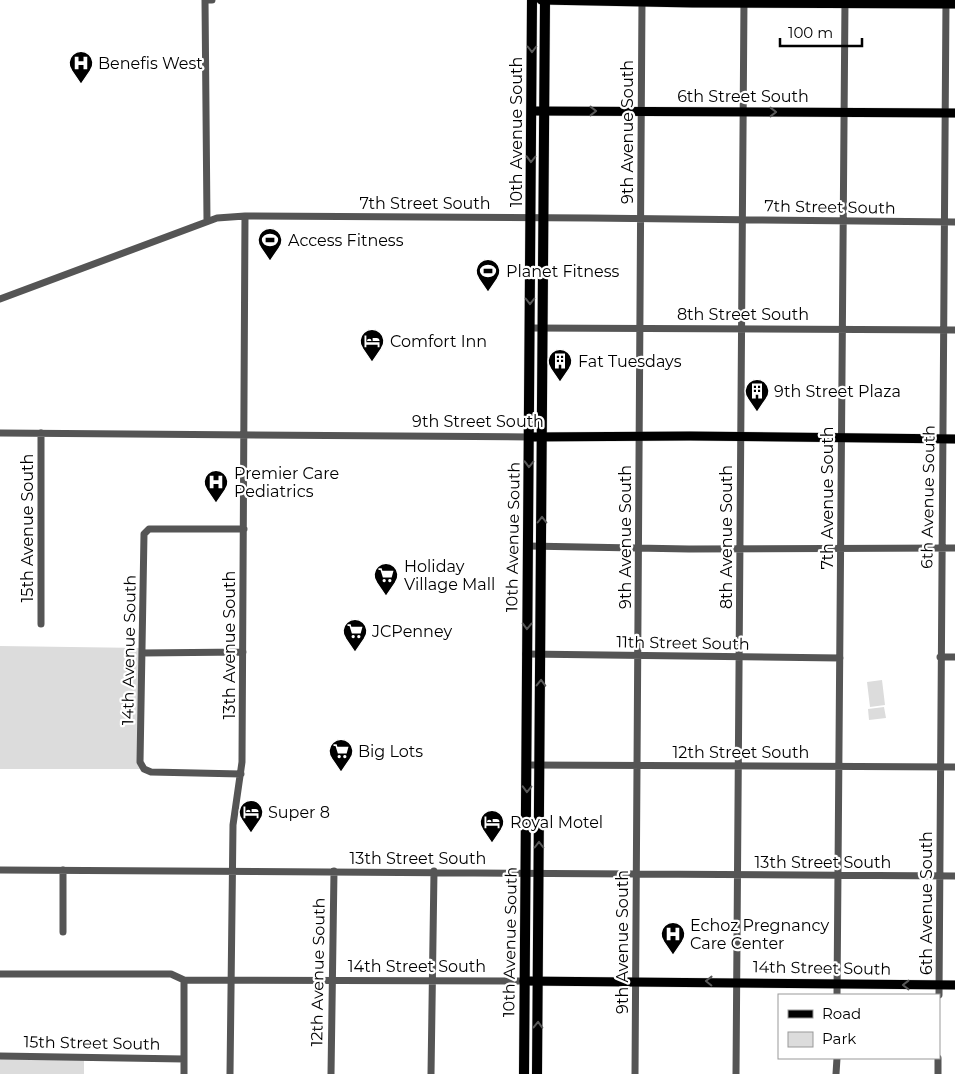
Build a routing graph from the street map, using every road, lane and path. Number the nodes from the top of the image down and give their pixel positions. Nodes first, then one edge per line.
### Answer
1 (205, 0) edge
2 (212, 0) edge
3 (532, 0) edge
4 (544, 0) edge
5 (642, 1) edge
6 (845, 1) edge
7 (744, 2) edge
8 (949, 3) edge
9 (532, 111) junction
10 (544, 111) junction
11 (641, 111) junction
12 (743, 112) junction
13 (843, 112) junction
14 (944, 113) junction
15 (955, 113) edge
16 (245, 216) junction
17 (530, 218) junction
18 (544, 218) junction
19 (640, 219) junction
20 (742, 219) junction
21 (207, 221) junction
22 (842, 221) junction
23 (944, 222) junction
24 (955, 222) edge
25 (0, 299) edge
26 (530, 328) junction
27 (542, 328) junction
28 (640, 328) junction
29 (742, 328) junction
30 (841, 329) junction
31 (943, 330) junction
32 (955, 330) edge
33 (0, 433) edge
34 (41, 433) junction
35 (244, 435) junction
36 (530, 436) junction
37 (639, 436) junction
38 (542, 437) junction
39 (740, 437) junction
40 (842, 437) junction
41 (943, 438) junction
42 (955, 439) edge
43 (244, 529) junction
44 (528, 546) junction
45 (542, 546) junction
46 (639, 547) junction
47 (840, 547) junction
48 (740, 548) junction
49 (941, 548) junction
50 (955, 548) edge
51 (41, 624) dead end
52 (243, 652) junction
53 (142, 653) junction
54 (526, 654) junction
55 (541, 654) junction
56 (638, 656) junction
57 (739, 657) junction
58 (940, 657) junction
59 (955, 657) edge
60 (840, 658) junction
61 (539, 764) junction
62 (527, 765) junction
63 (637, 765) junction
64 (738, 766) junction
65 (839, 766) junction
66 (940, 767) junction
67 (955, 767) edge
68 (241, 774) junction
69 (0, 870) edge
70 (63, 870) junction
71 (232, 871) junction
72 (334, 871) junction
73 (434, 872) junction
74 (526, 872) junction
75 (539, 872) junction
76 (636, 874) junction
77 (737, 875) junction
78 (838, 876) junction
79 (940, 876) junction
80 (955, 876) edge
81 (63, 932) dead end
82 (0, 974) edge
83 (184, 980) junction
84 (231, 980) junction
85 (332, 980) junction
86 (538, 980) junction
87 (432, 981) junction
88 (524, 981) junction
89 (635, 982) junction
90 (737, 982) junction
91 (837, 984) junction
92 (939, 984) junction
93 (955, 985) edge
94 (837, 994) edge
95 (939, 994) edge
96 (0, 1056) edge
97 (184, 1059) junction
98 (837, 1059) edge
99 (938, 1059) edge
100 (184, 1074) edge
101 (230, 1074) edge
102 (331, 1074) edge
103 (432, 1074) edge
104 (524, 1074) edge
105 (537, 1074) edge
106 (635, 1074) edge
107 (736, 1074) edge
108 (836, 1074) edge
109 (938, 1074) edge

1 - 2 street
1 - 21 street
3 -> 9 highway, 10th Avenue South
4 - 5 main road
4 - 10 highway, 10th Avenue South
5 - 7 main road
5 - 11 street, 9th Avenue South
6 - 7 main road
6 - 8 main road
6 - 13 street, 7th Avenue South
7 - 12 street, 8th Avenue South
8 - 14 street, 6th Avenue South
9 - 10 main road, 6th Street South
9 -> 17 highway, 10th Avenue South
10 -> 11 main road, 6th Street South
10 - 18 highway, 10th Avenue South
11 - 12 main road, 6th Street South
11 - 19 street, 9th Avenue South
12 -> 13 main road, 6th Street South
12 - 20 street, 8th Avenue South
13 - 14 main road, 6th Street South
13 - 22 street, 7th Avenue South
14 - 15 main road, 6th Street South
14 - 23 street, 6th Avenue South
16 - 17 street, 7th Street South
16 - 21 street, 7th Street South
16 - 35 street, 13th Avenue South
17 - 18 street, 7th Street South
17 -> 26 highway, 10th Avenue South
18 - 19 street, 7th Street South
18 - 27 highway, 10th Avenue South
19 - 20 street, 7th Street South
19 - 28 street, 9th Avenue South
20 - 22 street, 7th Street South
20 - 29 street, 8th Avenue South
21 - 25 street, 7th Street South
22 - 23 street, 7th Street South
22 - 30 street, 7th Avenue South
23 - 24 street, 7th Street South
23 - 31 street, 6th Avenue South
26 - 27 street, 8th Street South
26 - 36 highway, 10th Avenue South
27 - 28 street, 8th Street South
27 - 38 highway, 10th Avenue South
28 - 29 street, 8th Street South
28 - 37 street, 9th Avenue South
29 - 30 street, 8th Street South
29 - 39 street, 8th Avenue South
30 - 31 street, 8th Street South
30 - 40 street, 7th Avenue South
31 - 32 street, 8th Street South
31 - 41 street, 6th Avenue South
33 - 34 street, 9th Street South
34 - 35 street, 9th Street South
34 - 51 street, 15th Avenue South
35 - 36 street, 9th Street South
35 - 43 street, 13th Avenue South
36 - 38 main road, 9th Street South
36 -> 44 highway, 10th Avenue South
37 - 38 main road, 9th Street South
37 - 39 main road, 9th Street South
37 - 46 street, 9th Avenue South
45 -> 38 highway, 10th Avenue South
39 - 40 main road, 9th Street South
39 - 48 street, 8th Avenue South
40 - 41 main road, 9th Street South
40 - 47 street, 7th Avenue South
41 - 42 main road, 9th Street South
41 - 49 street, 6th Avenue South
43 - 52 street, 13th Avenue South
43 - 53 street, 14th Avenue South
44 - 45 street
44 -> 54 highway, 10th Avenue South
45 - 46 street
45 - 55 highway, 10th Avenue South
46 - 48 street
46 - 56 street, 9th Avenue South
47 - 48 street
47 - 49 street
47 - 60 street, 7th Avenue South
48 - 57 street, 8th Avenue South
49 - 50 street
49 - 58 street, 6th Avenue South
52 - 53 street
52 - 68 street, 13th Avenue South
53 - 68 street, 14th Avenue South
54 - 55 street, 11th Street South
54 - 62 highway, 10th Avenue South
55 - 56 street, 11th Street South
61 -> 55 highway, 10th Avenue South
56 - 57 street, 11th Street South
56 - 63 street, 9th Avenue South
57 - 60 street, 11th Street South
57 - 64 street, 8th Avenue South
58 - 59 street
58 - 66 street, 6th Avenue South
60 - 65 street, 7th Avenue South
61 - 62 street, 12th Street South
61 - 63 street, 12th Street South
75 -> 61 highway, 10th Avenue South
62 -> 74 highway, 10th Avenue South
63 - 64 street, 12th Street South
63 - 76 street, 9th Avenue South
64 - 65 street, 12th Street South
64 - 77 street, 8th Avenue South
65 - 66 street, 12th Street South
65 - 78 street, 7th Avenue South
66 - 67 street, 12th Street South
66 - 79 street, 6th Avenue South
68 - 71 street, 13th Avenue South
69 - 70 street, 13th Street South
70 - 71 street, 13th Street South
70 - 81 street
71 - 72 street, 13th Street South
71 - 84 street, 13th Avenue South
72 - 73 street, 13th Street South
72 - 85 street, 12th Avenue South
73 - 74 street, 13th Street South
73 - 87 street
74 - 75 street, 13th Street South
74 - 88 highway, 10th Avenue South
75 - 76 street, 13th Street South
75 - 86 highway, 10th Avenue South
76 - 77 street, 13th Street South
76 - 89 street, 9th Avenue South
77 - 78 street, 13th Street South
77 - 90 street, 8th Avenue South
78 - 79 street, 13th Street South
78 - 91 street, 7th Avenue South
79 - 80 street, 13th Street South
79 - 92 street, 6th Avenue South
82 - 83 street, 14th Street South
83 - 84 street, 14th Street South
83 - 97 street
84 - 85 street, 14th Street South
84 - 101 street, 13th Avenue South
85 - 87 street, 14th Street South
85 - 102 street, 12th Avenue South
86 - 88 main road, 14th Street South
86 - 89 main road, 14th Street South
105 -> 86 highway, 10th Avenue South
87 - 88 street, 14th Street South
87 - 103 street
88 - 104 highway, 10th Avenue South
90 -> 89 main road, 14th Street South
89 - 106 street, 9th Avenue South
90 - 91 main road, 14th Street South
90 - 107 street, 8th Avenue South
92 -> 91 main road, 14th Street South
91 - 94 street, 7th Avenue South
92 - 93 main road, 14th Street South
92 - 95 street, 6th Avenue South
96 - 97 street, 15th Street South
97 - 100 street
98 - 108 street
99 - 109 street

